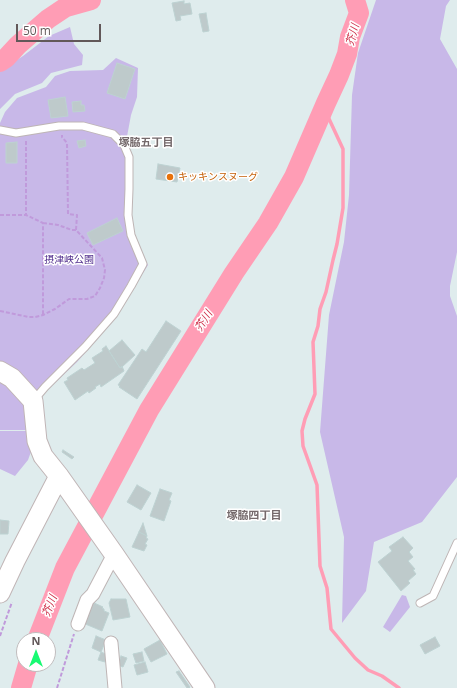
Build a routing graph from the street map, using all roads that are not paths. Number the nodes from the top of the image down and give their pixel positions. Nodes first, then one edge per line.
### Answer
1 (0, 130) edge
2 (0, 371) edge
3 (33, 402) junction
4 (63, 483) junction
5 (457, 543) edge
6 (112, 552) junction
7 (0, 593) edge
8 (420, 603) dead end
9 (78, 624) road end
10 (111, 643) dead end
11 (115, 688) edge
12 (205, 688) edge

1 - 3 lane
2 - 3 street
3 - 4 street
4 - 6 street
4 - 7 street
5 - 8 lane
6 - 9 street
6 - 12 street
10 - 11 street

